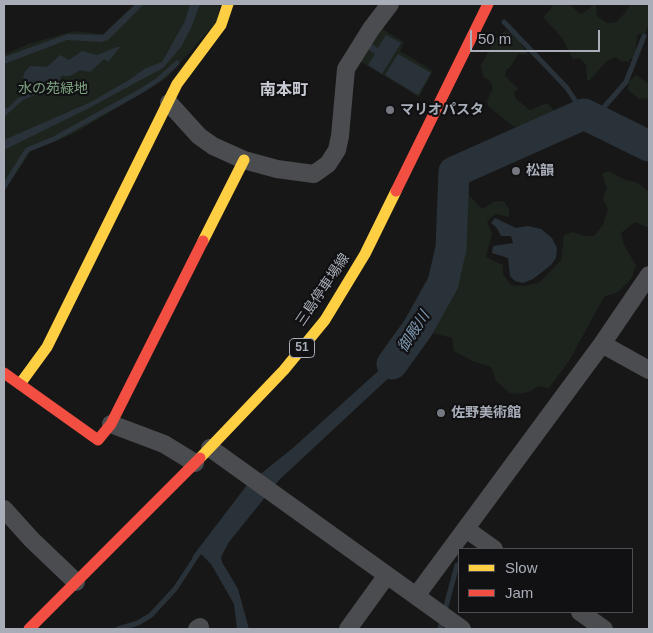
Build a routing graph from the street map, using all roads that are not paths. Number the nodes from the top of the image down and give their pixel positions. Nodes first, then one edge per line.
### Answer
1 (228, 4) edge
2 (390, 4) edge
3 (488, 4) edge
4 (169, 104) junction
5 (244, 160) junction
6 (649, 275) edge
7 (602, 344) junction
8 (649, 370) edge
9 (4, 373) edge
10 (20, 384) junction
11 (111, 424) junction
12 (210, 448) junction
13 (195, 463) junction
14 (4, 509) edge
15 (466, 529) junction
16 (493, 548) edge
17 (387, 575) junction
18 (76, 582) junction
19 (416, 596) junction
20 (581, 613) edge
21 (599, 628) edge
22 (29, 629) edge
23 (348, 629) edge
24 (462, 629) edge

1 - 4 street
2 - 5 street
3 - 12 street, 三島停車場線 / 51
4 - 5 street
4 - 10 street
5 - 11 street
6 - 7 street
7 - 8 street
7 - 15 street
9 - 10 street
10 - 11 street
11 - 13 street
12 - 13 street, 三島停車場線 / 51
12 - 17 street
13 - 18 street, 三島停車場線 / 51
14 - 18 street
15 - 16 street
15 - 19 street
17 - 19 street
17 - 23 street
18 - 22 street, 三島停車場線 / 51
19 - 24 street
20 - 21 street

